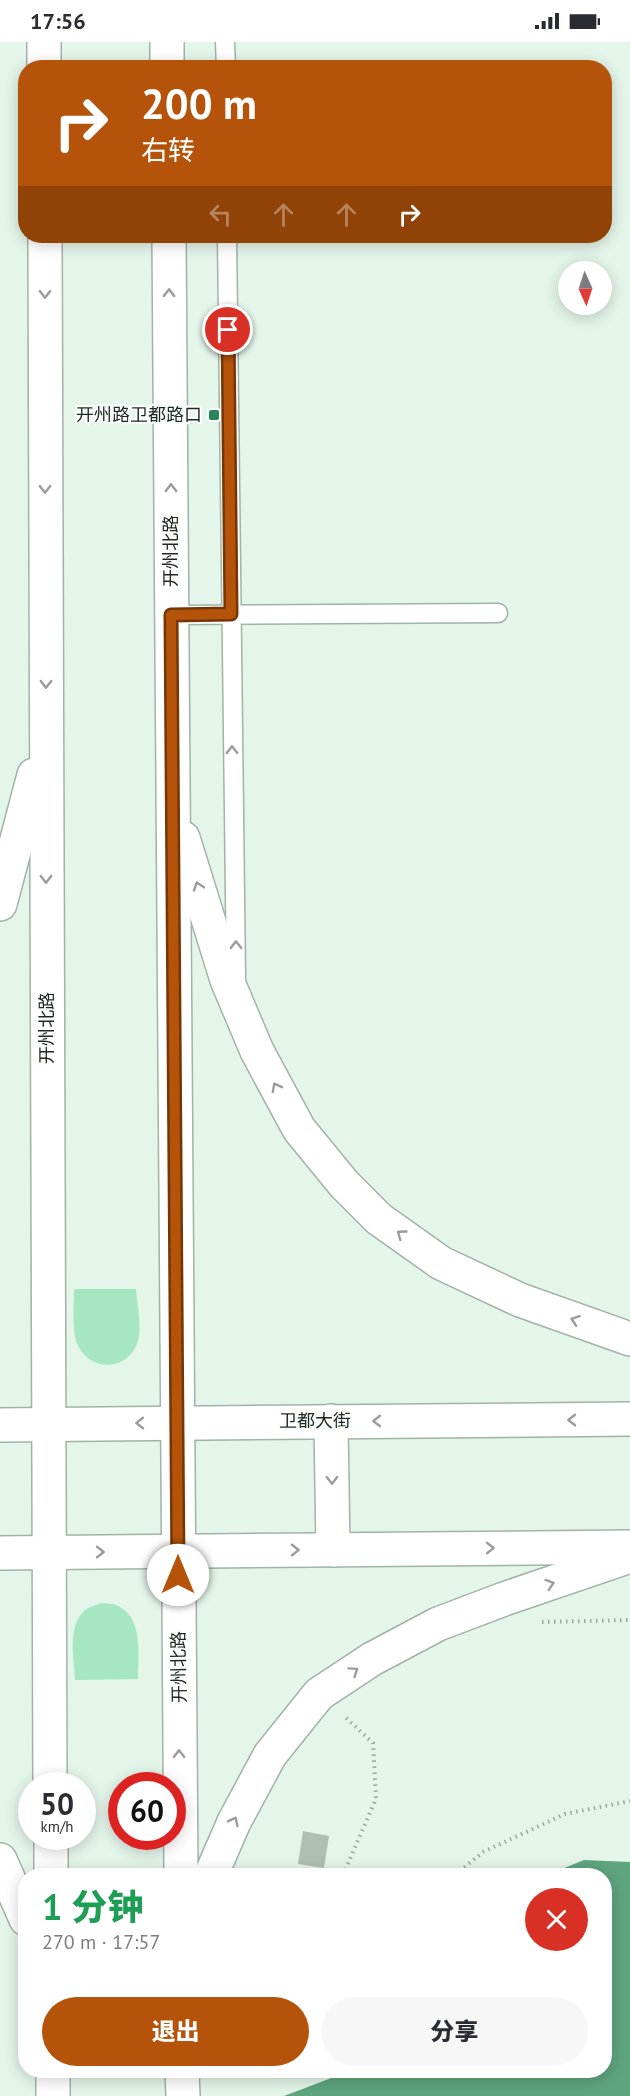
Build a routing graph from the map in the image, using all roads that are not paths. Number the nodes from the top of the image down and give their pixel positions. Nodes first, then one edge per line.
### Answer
1 (44, 42) edge
2 (167, 42) edge
3 (225, 42) edge
4 (44, 60) edge
5 (168, 60) edge
6 (226, 60) edge
7 (45, 243) edge
8 (169, 243) edge
9 (227, 243) edge
10 (498, 613) dead end
11 (231, 614) junction
12 (171, 615) junction
13 (46, 730) junction
14 (173, 808) junction
15 (0, 904) edge
16 (237, 1003) junction
17 (630, 1339) edge
18 (630, 1419) edge
19 (331, 1421) junction
20 (177, 1422) junction
21 (0, 1425) edge
22 (48, 1425) junction
23 (630, 1547) edge
24 (333, 1550) junction
25 (48, 1552) junction
26 (178, 1552) junction
27 (0, 1553) edge
28 (630, 1556) edge
29 (50, 1772) edge
30 (51, 1850) edge
31 (0, 1860) edge
32 (51, 1868) edge
33 (181, 1868) edge
34 (214, 1868) edge
35 (18, 1901) edge
36 (52, 2078) edge
37 (182, 2078) edge
38 (53, 2096) edge
39 (183, 2096) edge

1 - 4 main road
2 - 5 main road
3 - 6 lane
7 -> 13 main road, 开州北路
12 -> 8 main road, 开州北路
9 - 11 lane
10 - 11 lane
11 - 12 lane
16 -> 11 lane
12 - 14 main road, 开州北路
13 - 15 main road
13 -> 22 main road, 开州北路
16 -> 14 main road
14 - 20 main road, 开州北路
17 -> 16 main road
18 -> 19 main road, 卫都大街
19 - 20 main road, 卫都大街
19 -> 24 main road
20 -> 22 main road, 卫都大街
20 - 26 main road, 开州北路
21 - 22 main road, 卫都大街
22 - 25 main road, 开州北路
24 -> 23 main road
26 -> 24 main road
25 -> 26 main road
25 - 27 main road
25 - 29 main road, 开州北路
33 -> 26 main road, 开州北路
34 -> 28 main road
30 - 32 main road
31 - 35 main road
36 - 38 main road
37 - 39 main road

